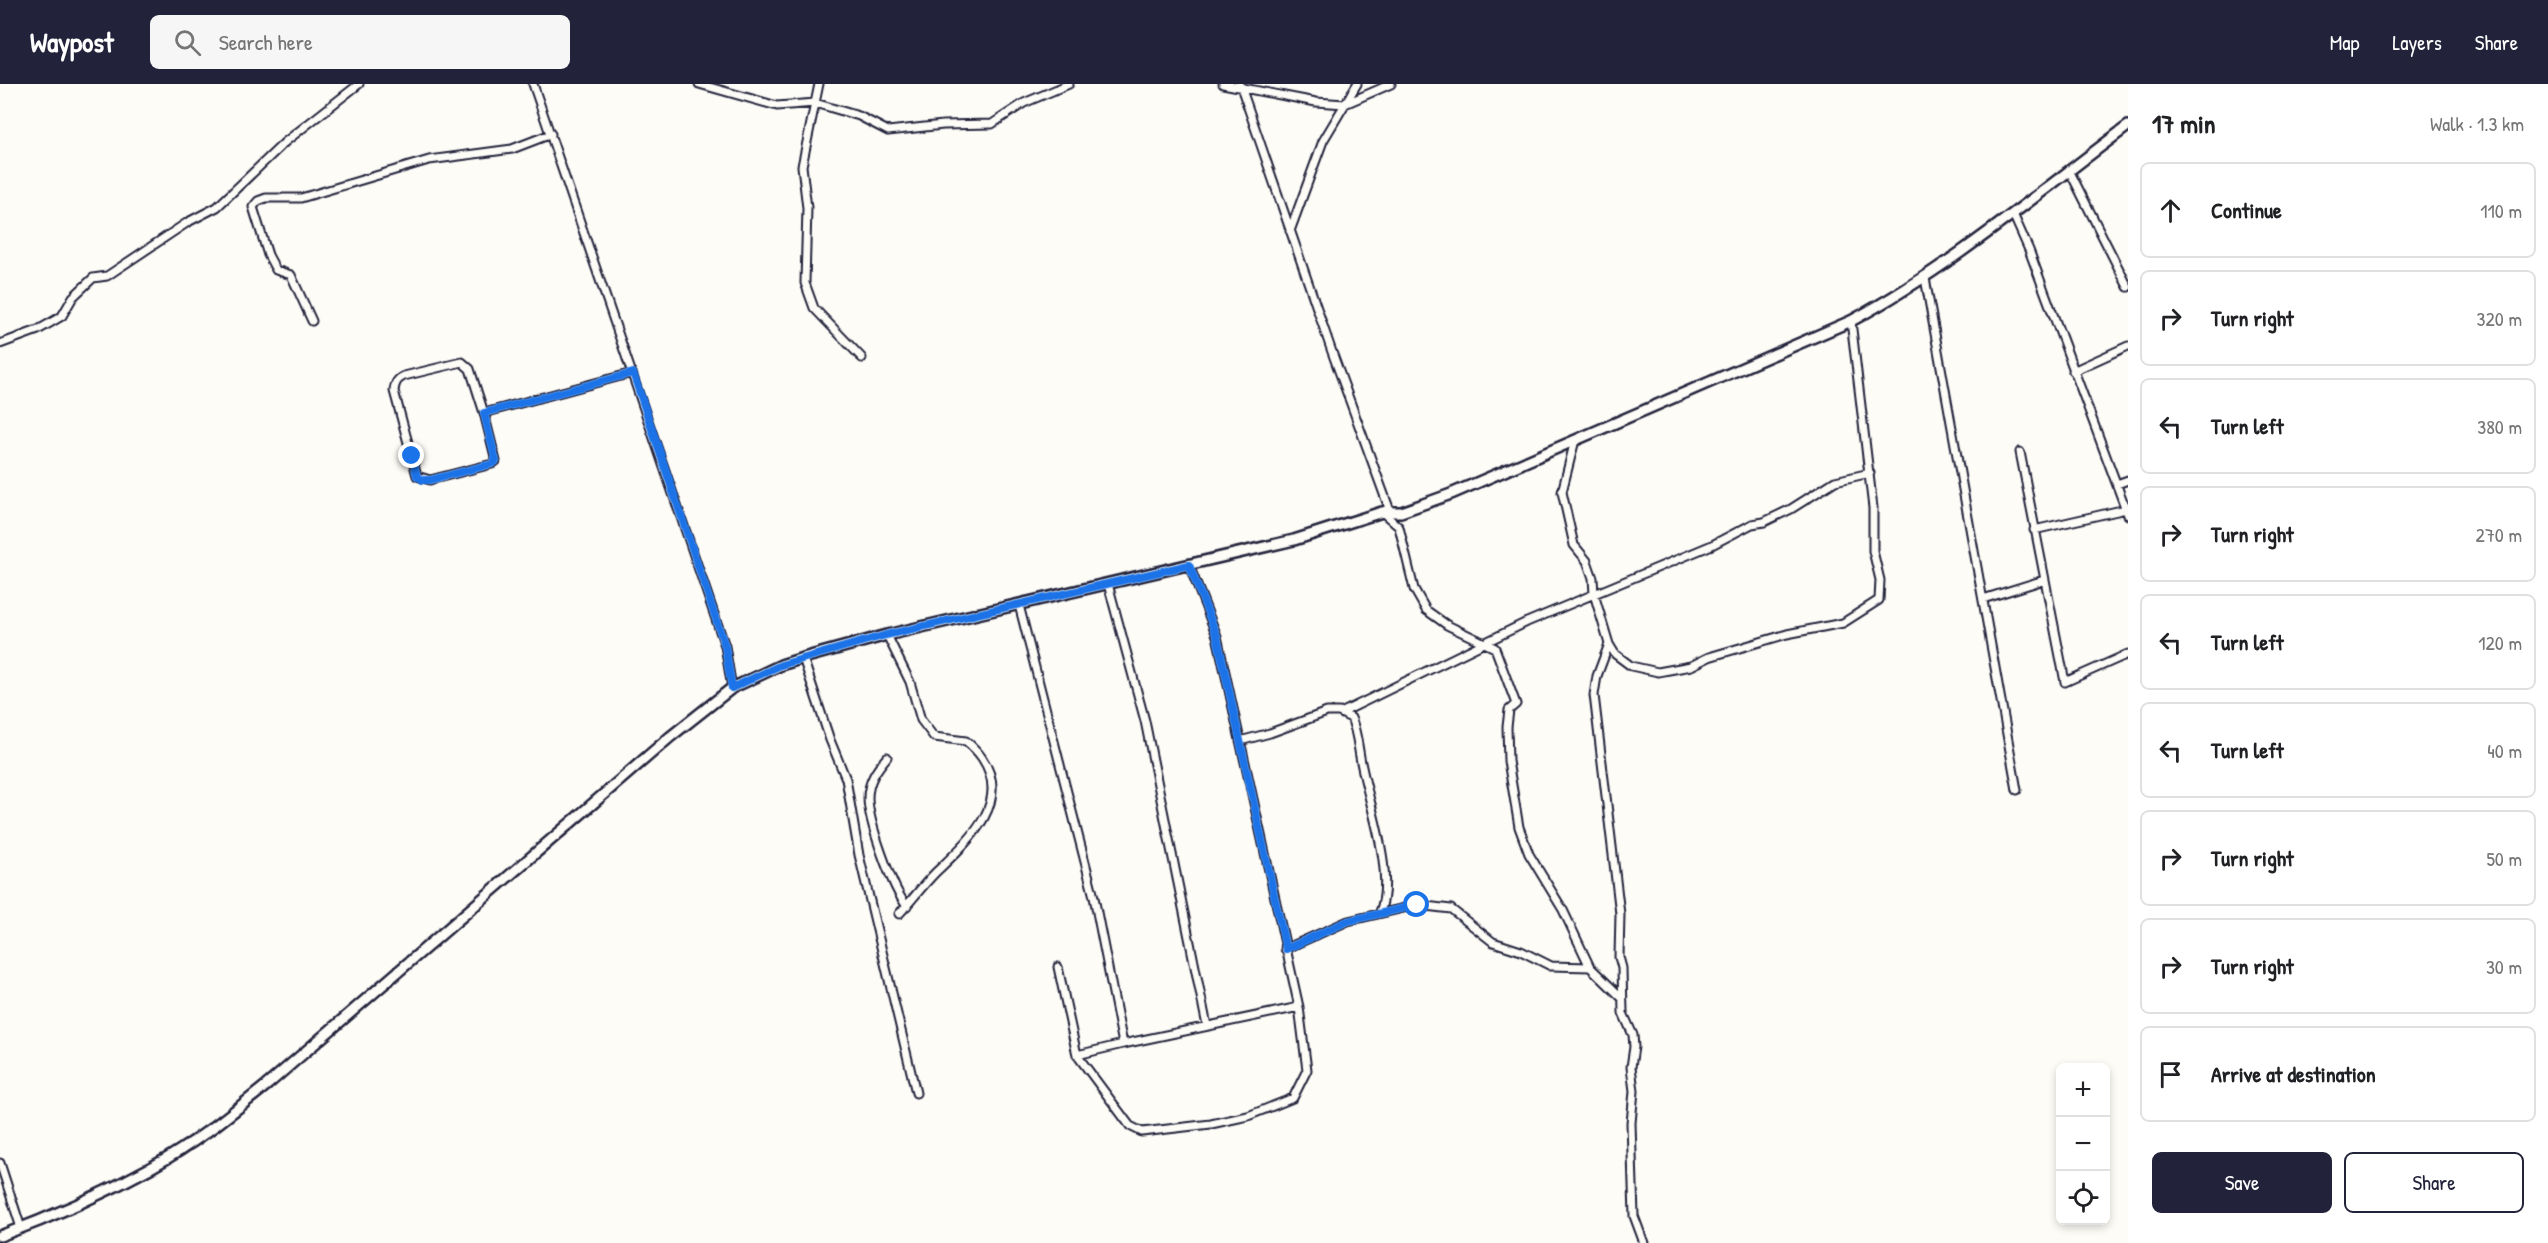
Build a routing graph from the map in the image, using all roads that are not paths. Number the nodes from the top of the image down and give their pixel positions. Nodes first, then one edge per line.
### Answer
1 (359, 84) edge
2 (533, 84) edge
3 (699, 84) edge
4 (819, 84) edge
5 (1069, 84) edge
6 (1223, 84) edge
7 (1357, 84) edge
8 (1391, 84) edge
9 (1241, 86) edge
10 (815, 103) junction
11 (1345, 104) junction
12 (2128, 126) edge
13 (551, 134) junction
14 (2069, 170) junction
15 (2013, 214) junction
16 (1290, 231) junction
17 (1925, 278) junction
18 (2128, 286) edge
19 (312, 321) dead end
20 (1851, 321) junction
21 (0, 344) edge
22 (2128, 346) edge
23 (862, 358) dead end
24 (2073, 370) junction
25 (633, 373) junction
26 (484, 413) junction
27 (1575, 440) junction
28 (2020, 452) dead end
29 (1870, 473) junction
30 (2128, 480) edge
31 (2116, 484) junction
32 (1382, 512) junction
33 (2127, 512) edge
34 (2034, 530) junction
35 (1189, 565) junction
36 (2044, 580) junction
37 (1108, 584) junction
38 (1594, 594) junction
39 (1983, 599) junction
40 (1019, 605) junction
41 (886, 635) junction
42 (1482, 643) junction
43 (1609, 644) junction
44 (2128, 654) edge
45 (803, 658) junction
46 (732, 688) junction
47 (1341, 713) junction
48 (1240, 741) junction
49 (887, 757) dead end
50 (2017, 790) dead end
51 (907, 906) junction
52 (1380, 912) junction
53 (899, 914) dead end
54 (1286, 949) junction
55 (1058, 967) dead end
56 (1590, 967) junction
57 (1621, 997) junction
58 (1299, 1007) junction
59 (1207, 1026) junction
60 (1124, 1044) junction
61 (1077, 1055) junction
62 (916, 1093) dead end
63 (0, 1163) edge
64 (21, 1228) junction
65 (0, 1236) edge
66 (1644, 1243) edge

1 - 21 street
2 - 13 street
3 - 10 street
4 - 10 street
5 - 10 street
6 - 9 street
7 - 11 street
8 - 11 street
9 - 11 street
9 - 16 street
10 - 23 street
11 - 16 street
12 - 14 main road
13 - 19 street
13 - 25 street
14 - 15 main road
14 - 18 street
15 - 17 main road
15 - 24 street
16 - 32 street
17 - 20 main road
17 - 39 street
20 - 27 main road
20 - 29 street
22 - 24 street
24 - 31 street
25 - 26 street
25 - 46 street
26 - 26 street
27 - 32 main road
27 - 38 street
28 - 34 street
29 - 38 street
29 - 43 street
30 - 31 street
31 - 33 street
32 - 35 main road
32 - 42 street
33 - 34 street
34 - 36 street
35 - 37 main road
35 - 48 street
36 - 39 street
36 - 44 street
37 - 40 main road
37 - 59 street
38 - 42 street
38 - 43 street
39 - 50 street
40 - 41 main road
40 - 60 street
41 - 45 main road
41 - 51 street
42 - 47 street
42 - 56 street
43 - 57 street
45 - 46 main road
45 - 62 street
46 - 64 main road
47 - 48 street
47 - 52 street
48 - 54 street
49 - 51 street
51 - 53 street
52 - 54 street
52 - 56 street
54 - 58 street
55 - 61 street
56 - 57 street
57 - 66 street
58 - 59 street
58 - 61 street
59 - 60 street
60 - 61 street
63 - 64 street
64 - 65 main road

